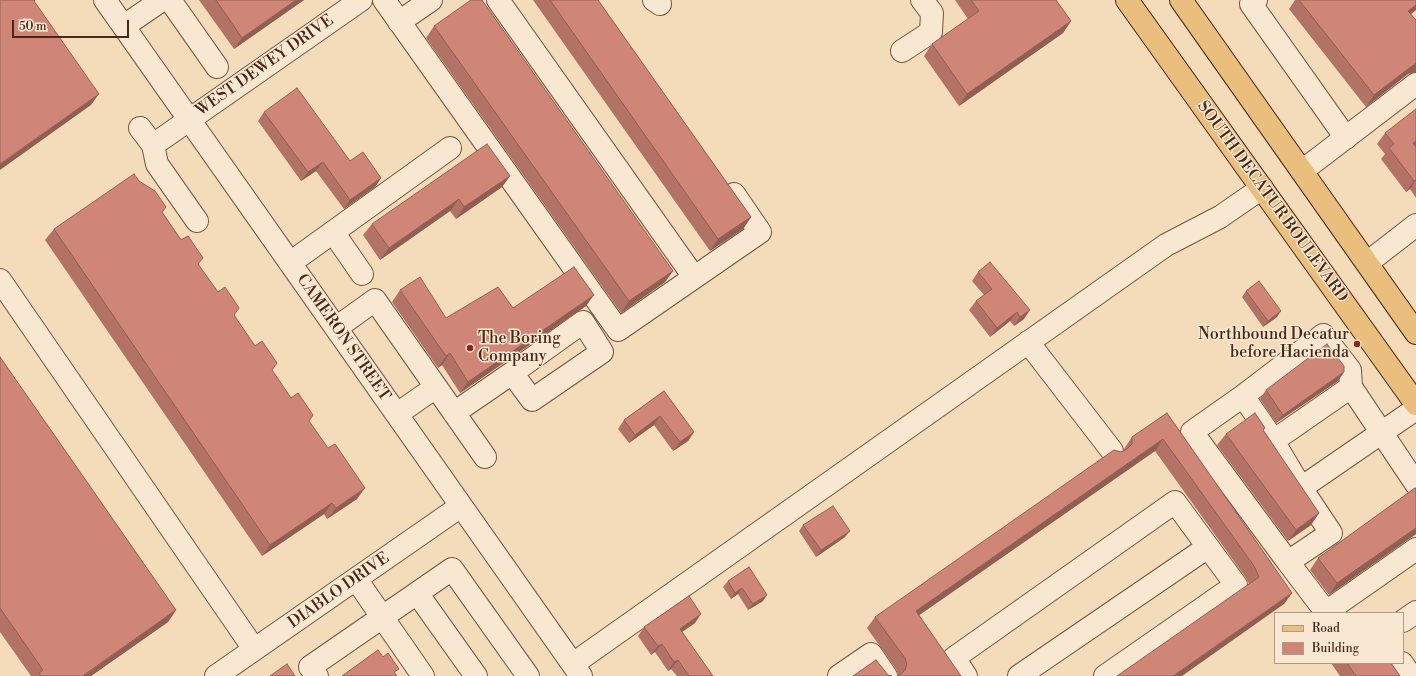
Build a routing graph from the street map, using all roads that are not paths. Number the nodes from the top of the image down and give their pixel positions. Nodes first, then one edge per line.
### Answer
1 (162, 0) edge
2 (170, 0) edge
3 (384, 0) edge
4 (431, 0) edge
5 (498, 0) edge
6 (922, 0) edge
7 (1127, 0) edge
8 (1256, 0) edge
9 (1181, 1) edge
10 (110, 2) edge
11 (350, 3) edge
12 (399, 22) junction
13 (124, 26) junction
14 (902, 51) dead end
15 (217, 67) dead end
16 (1416, 84) edge
17 (189, 119) junction
18 (140, 128) dead end
19 (1346, 138) junction
20 (153, 145) junction
21 (450, 148) dead end
22 (1302, 171) junction
23 (724, 180) edge
24 (1262, 188) junction
25 (197, 221) dead end
26 (1416, 225) edge
27 (333, 232) junction
28 (290, 263) junction
29 (1367, 263) junction
30 (362, 274) dead end
31 (694, 278) junction
32 (0, 280) edge
33 (336, 328) junction
34 (1416, 333) edge
35 (1028, 342) junction
36 (512, 373) dead end
37 (436, 387) junction
38 (1351, 387) junction
39 (1243, 396) junction
40 (1416, 404) edge
41 (1416, 409) edge
42 (454, 413) junction
43 (397, 414) junction
44 (1382, 432) junction
45 (1273, 440) junction
46 (1112, 451) edge
47 (485, 457) dead end
48 (1416, 484) edge
49 (1301, 488) junction
50 (461, 506) junction
51 (1208, 547) junction
52 (1416, 549) edge
53 (1288, 562) junction
54 (356, 579) junction
55 (417, 593) junction
56 (1416, 612) edge
57 (382, 617) junction
58 (1404, 620) edge
59 (254, 649) junction
60 (1403, 664) edge
61 (576, 672) edge
62 (219, 675) edge
63 (317, 676) edge
64 (423, 676) edge
65 (476, 676) edge
66 (528, 676) edge
67 (839, 676) edge
68 (886, 676) edge
69 (966, 676) edge
70 (1019, 676) edge
71 (1105, 676) edge
72 (1412, 676) edge

1 - 13 street
2 - 15 street
3 - 12 street
4 - 12 street
5 - 31 street
6 - 14 street
7 - 24 main road, SOUTH DECATUR BOULEVARD
8 - 19 street
9 - 22 main road
10 - 13 street, CAMERON STREET
11 - 17 street, WEST DEWEY DRIVE
12 - 31 street
13 - 17 street, CAMERON STREET
16 - 19 street
17 - 20 street, WEST DEWEY DRIVE
17 - 28 street, CAMERON STREET
18 - 20 street
19 - 22 street
20 - 25 street
21 - 27 street
22 - 29 main road
23 - 31 street
24 - 35 street
24 - 40 main road, SOUTH DECATUR BOULEVARD
26 - 29 street
27 - 28 street
27 - 30 street
28 - 33 street, CAMERON STREET
29 - 34 main road
32 - 59 street
33 - 37 street
33 - 43 street, CAMERON STREET
35 - 46 street
35 - 61 street
36 - 42 street
37 - 42 street
37 - 43 street
38 - 39 street
38 - 44 street
38 - 45 street
39 - 45 street
39 - 53 street
41 - 44 street
42 - 47 street
43 - 50 street, CAMERON STREET
44 - 48 street
44 - 49 street
45 - 49 street
49 - 53 street
50 - 54 street, DIABLO DRIVE
50 - 61 street, CAMERON STREET
51 - 69 street
51 - 70 street
51 - 71 street
52 - 53 street
54 - 57 street
54 - 59 street, DIABLO DRIVE
55 - 57 street
55 - 65 street
55 - 66 street
56 - 58 street
57 - 63 street
57 - 64 street
59 - 62 street, DIABLO DRIVE
60 - 72 street
67 - 68 street

